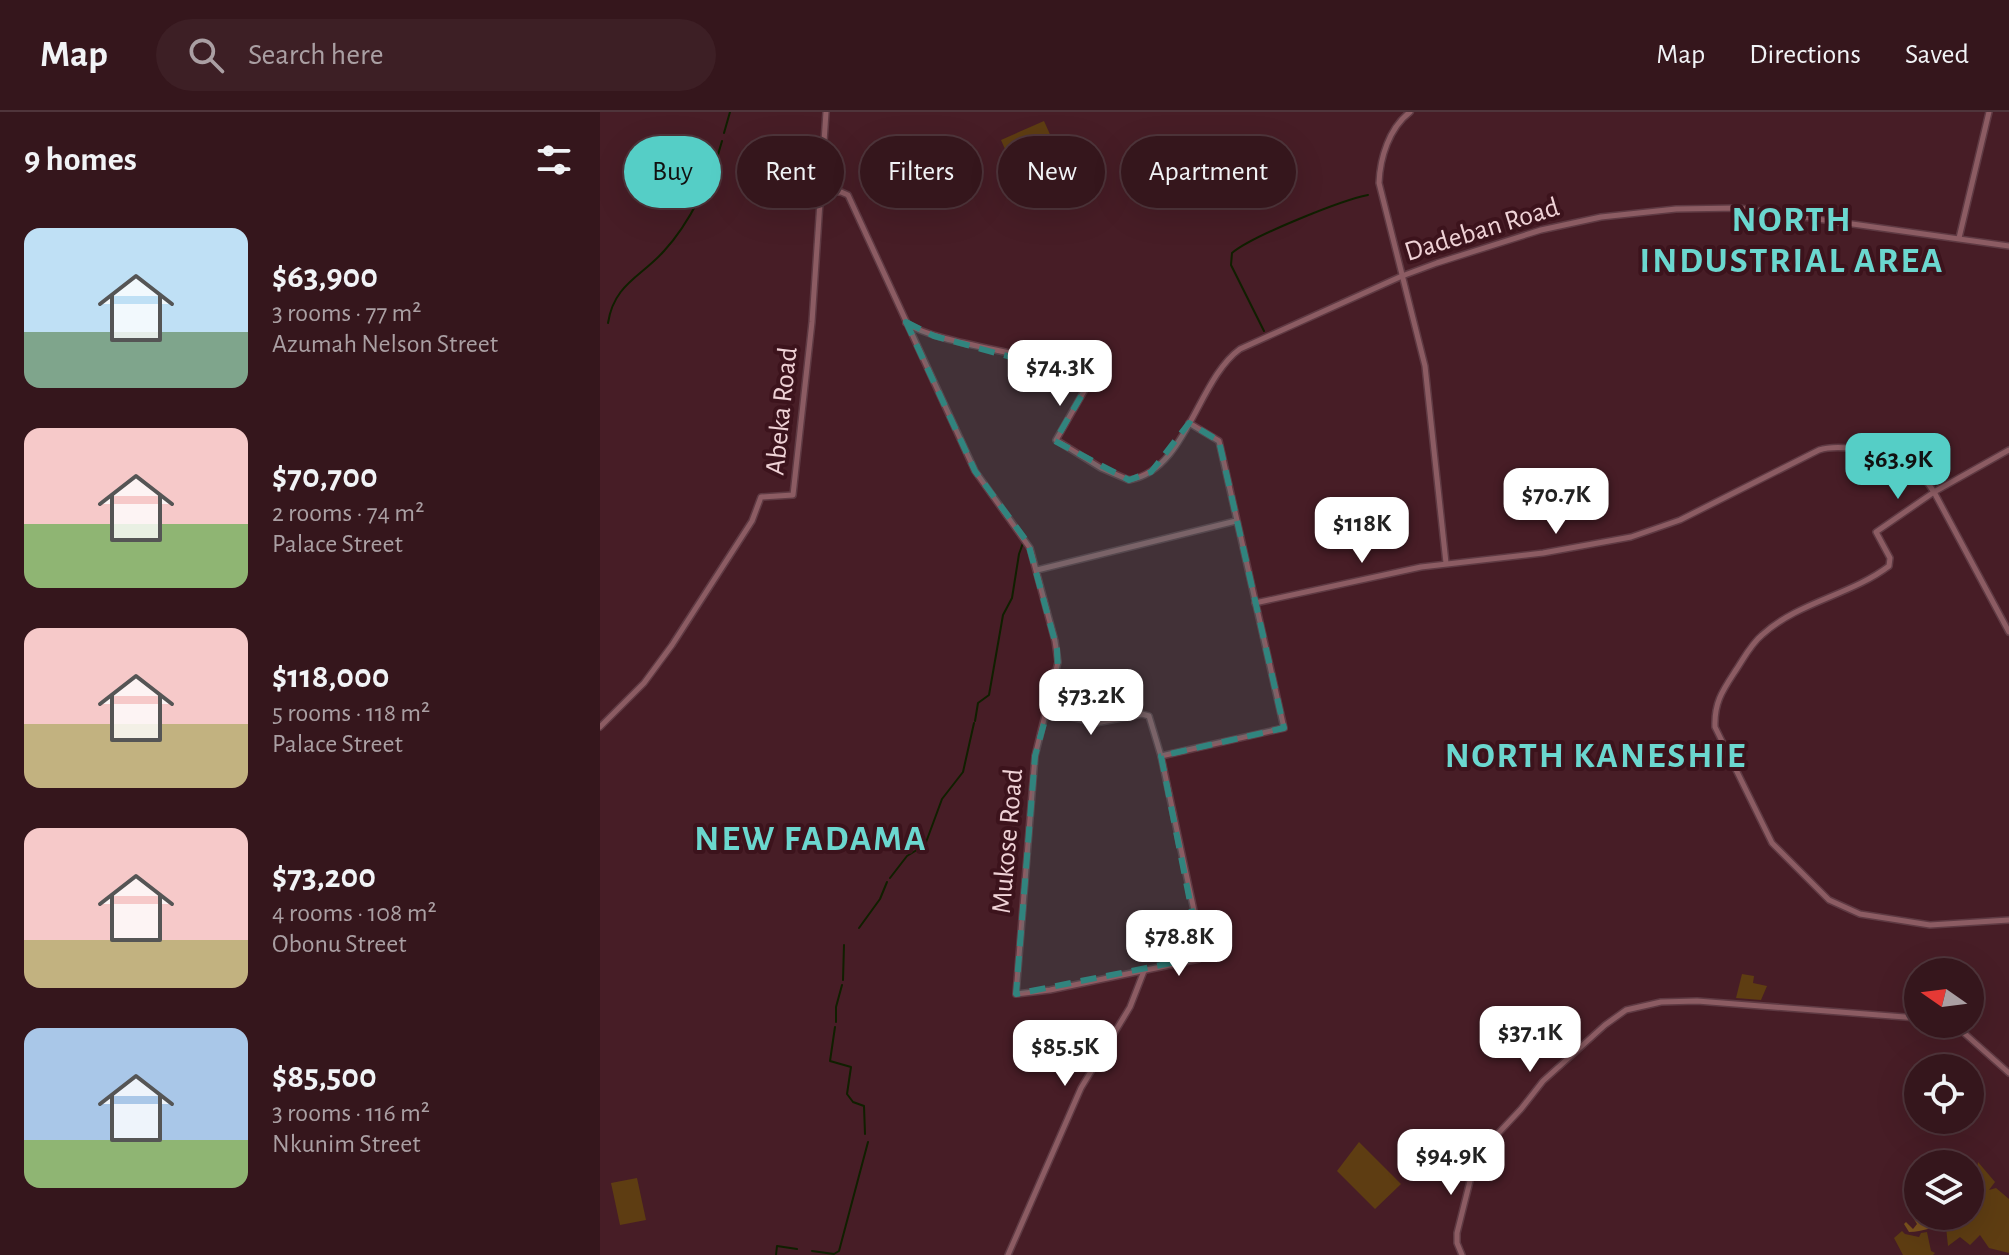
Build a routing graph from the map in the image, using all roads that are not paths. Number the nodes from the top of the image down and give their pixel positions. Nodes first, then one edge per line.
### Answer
1 (826, 112) edge
2 (1410, 112) edge
3 (1989, 112) edge
4 (824, 136) edge
5 (844, 193) edge
6 (818, 208) edge
7 (1959, 238) junction
8 (2009, 246) edge
9 (1402, 276) junction
10 (906, 322) junction
11 (1189, 423) junction
12 (2009, 450) edge
13 (1934, 492) junction
14 (1236, 521) junction
15 (1446, 563) junction
16 (1037, 570) junction
17 (1255, 603) junction
18 (2009, 632) edge
19 (1047, 711) junction
20 (600, 727) edge
21 (1161, 756) junction
22 (2009, 920) edge
23 (1145, 970) junction
24 (1904, 1017) edge
25 (1970, 1038) edge
26 (2009, 1073) edge
27 (1008, 1255) edge
28 (1462, 1255) edge

1 - 4 street, Abeka Road
2 - 9 street
3 - 7 street
5 - 10 street, Mukose Road
6 - 20 street, Abeka Road
7 - 8 street, Dadeban Road
7 - 9 street, Dadeban Road
9 - 11 street, Dadeban Road
9 - 15 street
10 - 11 street, Dadeban Road
10 - 16 street, Mukose Road
11 - 14 street
12 - 13 street
13 - 15 street
13 - 18 street
13 - 22 street
14 - 16 street
14 - 17 street
15 - 17 street
16 - 19 street, Mukose Road
17 - 21 street
19 - 21 street
19 - 23 street, Mukose Road
21 - 23 street
23 - 27 street
24 - 28 street
25 - 26 street

